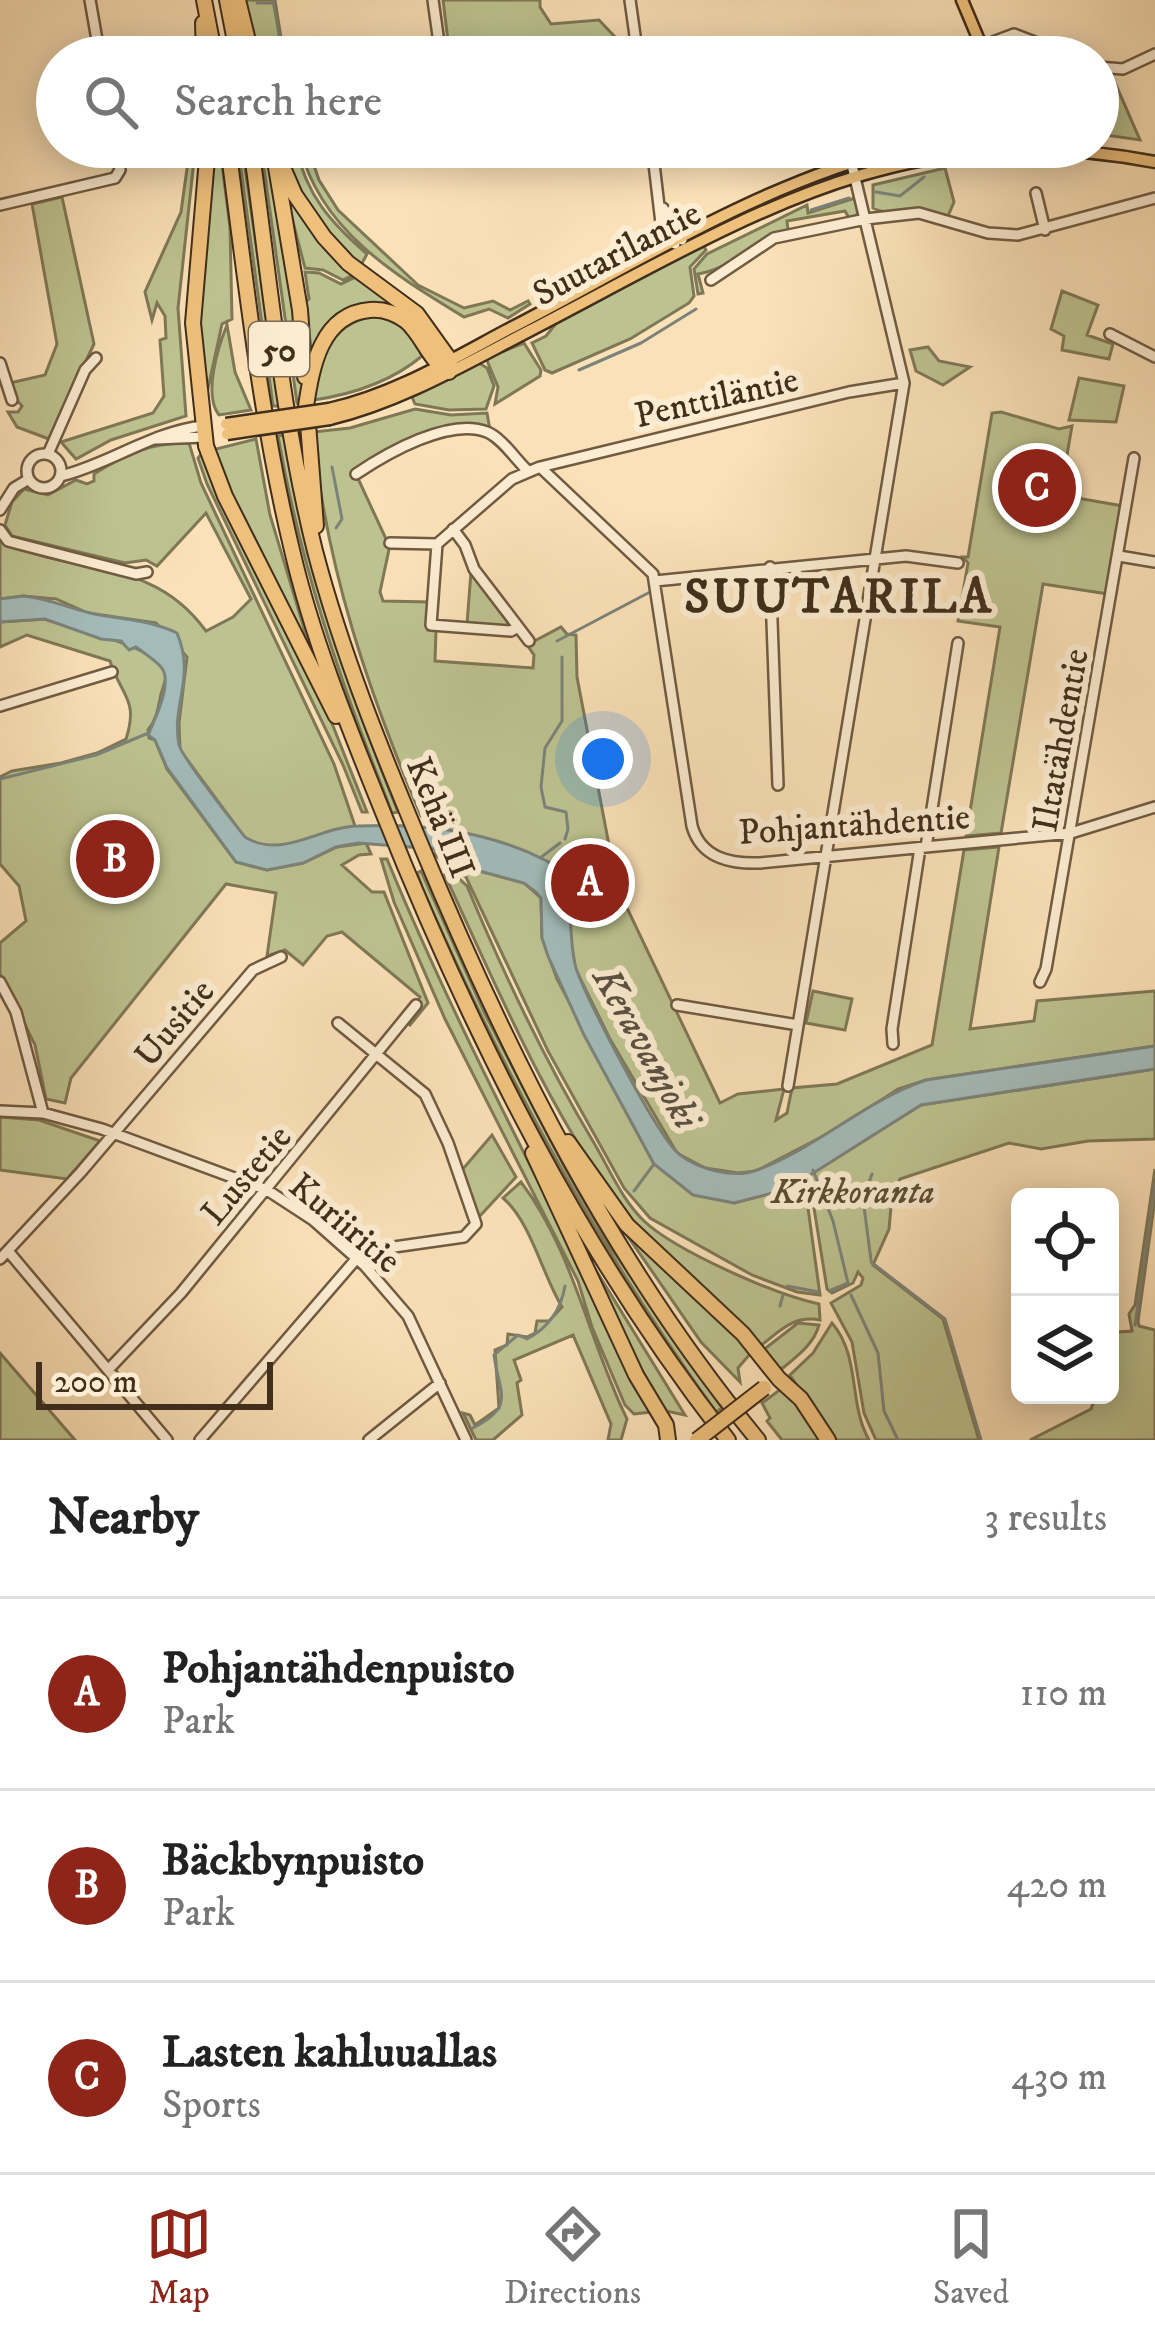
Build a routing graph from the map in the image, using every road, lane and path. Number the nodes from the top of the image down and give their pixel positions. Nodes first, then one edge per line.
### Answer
1 (90, 0) edge
2 (227, 0) edge
3 (238, 0) edge
4 (433, 0) edge
5 (630, 0) edge
6 (962, 0) edge
7 (204, 3) edge
8 (96, 36) edge
9 (202, 36) edge
10 (210, 36) edge
11 (234, 36) edge
12 (247, 36) edge
13 (438, 36) edge
14 (635, 36) edge
15 (978, 36) edge
16 (1155, 54) edge
17 (1119, 69) edge
18 (1119, 155) edge
19 (1155, 162) edge
20 (117, 168) edge
21 (206, 168) edge
22 (232, 168) edge
23 (254, 168) edge
24 (276, 168) edge
25 (283, 168) edge
26 (655, 168) edge
27 (835, 168) edge
28 (854, 168) edge
29 (885, 168) edge
30 (856, 175) junction
31 (1036, 193) dead end
32 (1155, 198) edge
33 (0, 205) edge
34 (866, 219) junction
35 (1045, 230) junction
36 (676, 239) junction
37 (684, 251) junction
38 (711, 280) dead end
39 (1110, 334) dead end
40 (1155, 357) edge
41 (96, 358) dead end
42 (0, 363) edge
43 (446, 366) junction
44 (904, 383) junction
45 (12, 400) dead end
46 (306, 406) junction
47 (204, 431) junction
48 (48, 454) junction
49 (1134, 458) dead end
50 (541, 466) junction
51 (528, 471) junction
52 (356, 474) dead end
53 (61, 476) junction
54 (29, 479) junction
55 (0, 510) edge
56 (453, 529) junction
57 (0, 530) edge
58 (390, 543) dead end
59 (437, 544) junction
60 (315, 549) junction
61 (1119, 556) junction
62 (879, 558) junction
63 (1155, 562) edge
64 (958, 563) dead end
65 (770, 567) junction
66 (147, 572) dead end
67 (656, 581) junction
68 (518, 627) junction
69 (529, 641) dead end
70 (958, 643) dead end
71 (112, 672) dead end
72 (0, 706) edge
73 (366, 772) junction
74 (778, 784) dead end
75 (1155, 807) edge
76 (1071, 833) junction
77 (923, 848) junction
78 (831, 855) junction
79 (281, 957) dead end
80 (0, 982) edge
81 (1040, 982) dead end
82 (416, 1005) dead end
83 (677, 1006) dead end
84 (338, 1023) dead end
85 (798, 1025) junction
86 (893, 1044) dead end
87 (377, 1055) junction
88 (788, 1086) dead end
89 (537, 1099) junction
90 (0, 1111) edge
91 (43, 1113) junction
92 (524, 1125) junction
93 (112, 1133) junction
94 (267, 1190) junction
95 (4, 1255) edge
96 (356, 1258) junction
97 (108, 1370) junction
98 (779, 1379) junction
99 (440, 1383) junction
100 (766, 1391) junction
101 (670, 1435) edge
102 (167, 1440) edge
103 (200, 1440) edge
104 (369, 1440) edge
105 (466, 1440) edge
106 (698, 1440) edge
107 (710, 1440) edge
108 (728, 1440) edge
109 (758, 1440) edge
110 (828, 1440) edge

1 - 8 street
2 - 11 highway
3 - 12 highway
4 - 13 street
5 - 14 street
6 - 15 main road
7 - 9 highway
7 - 10 highway
16 - 17 street
18 - 19 main road, Suutarilantie
20 - 33 street
21 - 47 highway
22 - 73 highway, Kehä III / 50
23 - 60 highway, Kehä III / 50
24 - 46 highway
25 - 43 highway
26 - 36 street
27 - 36 main road, Suutarilantie
28 - 30 street
29 - 30 main road, Suutarilantie
30 - 34 street
30 - 37 main road, Suutarilantie
31 - 35 street
32 - 35 street
34 - 35 street
34 - 38 street
34 - 44 street
36 - 37 street
36 - 43 main road, Suutarilantie
37 - 43 main road, Suutarilantie
39 - 40 street
41 - 48 street
42 - 45 street
43 - 46 highway
43 - 47 main road, Suutarilantie, bridge
44 - 50 street, Penttiläntie
44 - 62 street
46 - 60 highway
47 - 53 street, Suutarilantie
47 - 73 highway
48 - 53 street
48 - 54 street
49 - 61 street, Iltatähdentie
50 - 51 street, Penttiläntie
50 - 67 street
51 - 52 street
51 - 56 street, Penttiläntie
53 - 54 street, Suutarilantie
54 - 55 street
56 - 59 street, Penttiläntie
56 - 68 street
57 - 66 street
58 - 59 street
59 - 68 street
60 - 89 highway, Kehä III / 50
61 - 63 street
61 - 76 street, Iltatähdentie
62 - 64 street
62 - 65 street
62 - 78 street
65 - 67 street
65 - 74 street
67 - 78 street, Pohjantähdentie
68 - 69 street
70 - 77 street
71 - 72 street
73 - 92 highway, Kehä III / 50
75 - 76 street, Pohjantähdentie
76 - 77 street, Pohjantähdentie
76 - 81 street, Iltatähdentie
77 - 78 street, Pohjantähdentie
77 - 86 street
78 - 85 street
79 - 93 street, Uusitie
80 - 91 street
82 - 87 street, Lustetie
83 - 85 street
84 - 87 street
85 - 88 street
87 - 94 street, Lustetie
87 - 96 street
89 - 98 highway
89 - 109 highway, Kehä III / 50
90 - 91 street, Kuriiritie
91 - 93 street, Kuriiritie
92 - 101 highway
92 - 108 highway, Kehä III / 50
93 - 94 street, Kuriiritie
93 - 95 street, Uusitie
94 - 96 street, Kuriiritie
94 - 97 street, Lustetie
95 - 97 street
96 - 99 street, Kuriiritie
96 - 103 street
97 - 102 street
98 - 100 highway
98 - 110 highway
99 - 104 street
99 - 105 street, Kuriiritie
100 - 106 highway, bridge
100 - 107 highway, bridge

